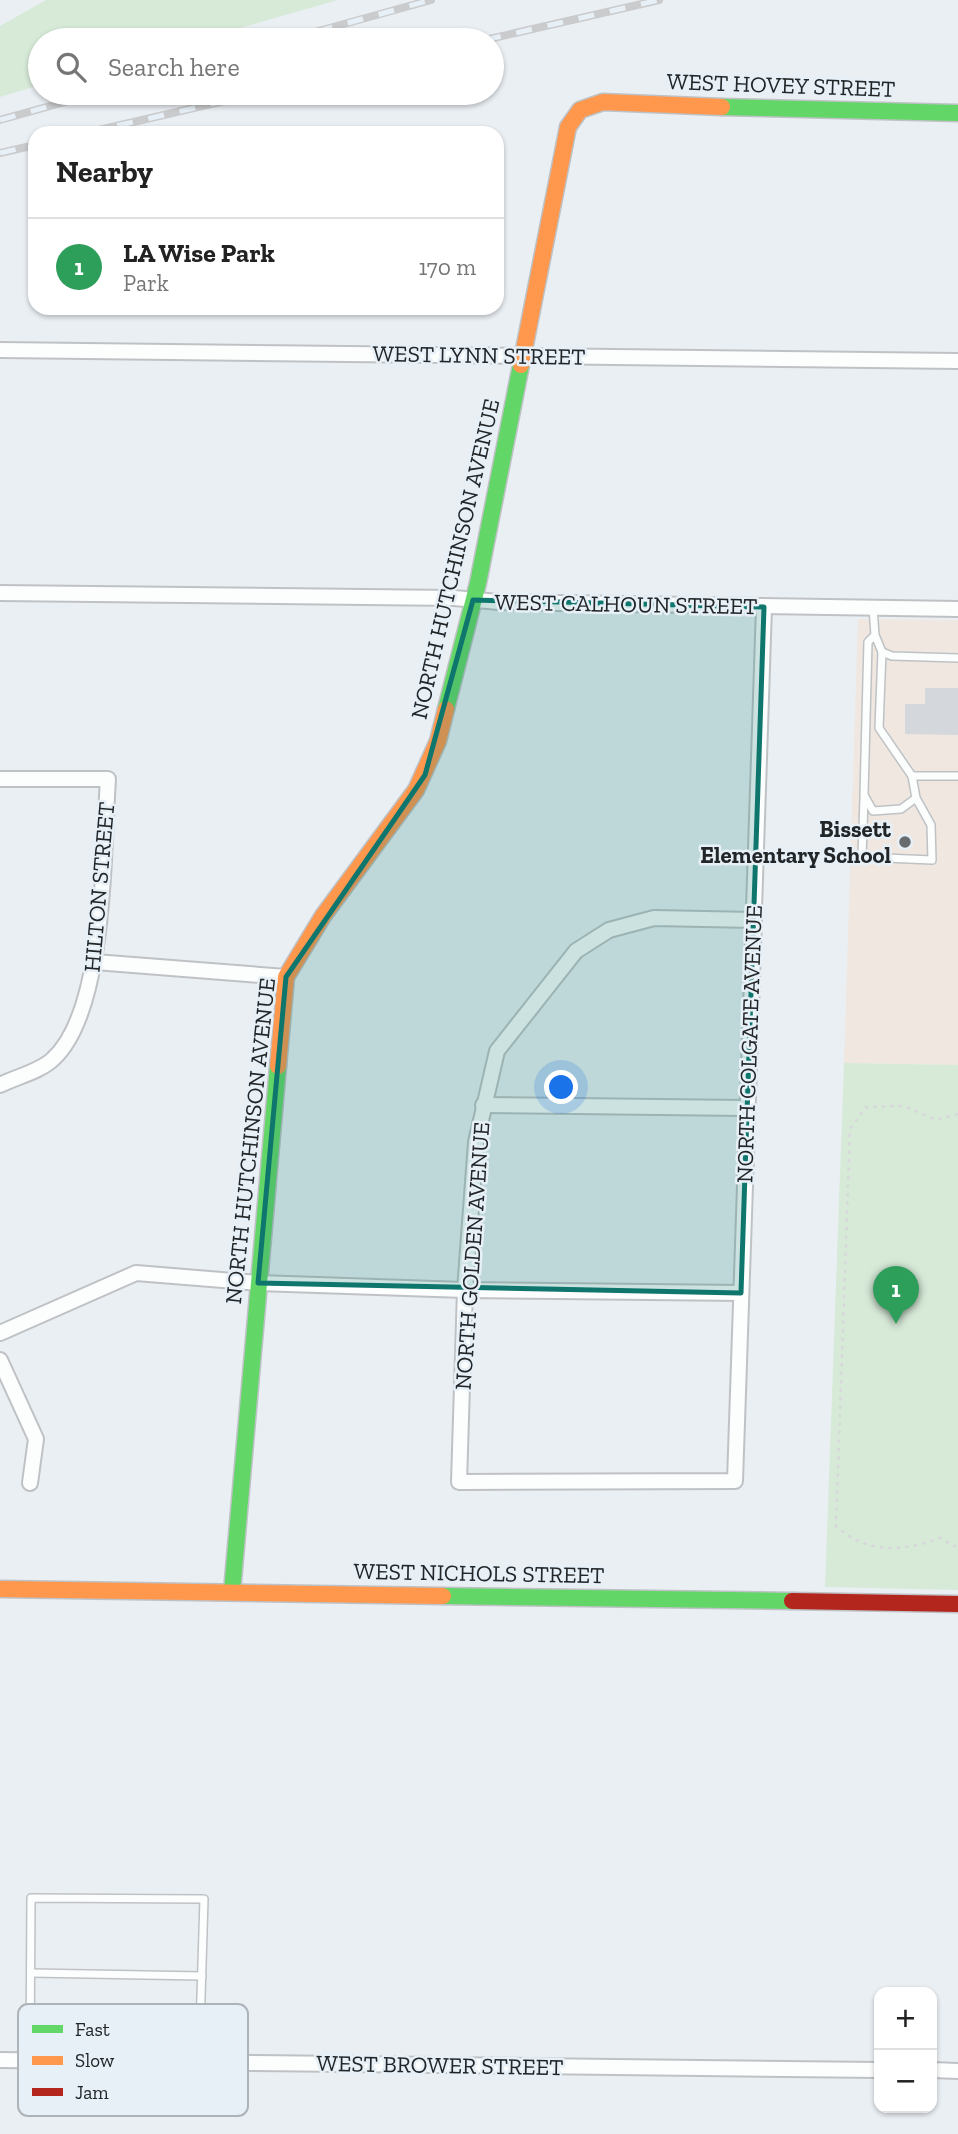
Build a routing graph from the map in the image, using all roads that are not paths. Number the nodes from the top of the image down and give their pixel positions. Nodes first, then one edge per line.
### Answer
1 (603, 102) joint
2 (958, 113) edge
3 (0, 350) edge
4 (523, 355) junction
5 (958, 361) edge
6 (0, 593) edge
7 (473, 600) junction
8 (764, 607) junction
9 (873, 608) junction
10 (958, 609) edge
11 (875, 635) junction
12 (882, 652) junction
13 (958, 658) edge
14 (912, 776) junction
15 (958, 776) edge
16 (0, 779) edge
17 (864, 795) junction
18 (916, 798) junction
19 (754, 920) junction
20 (94, 962) junction
21 (286, 977) junction
22 (0, 1085) edge
23 (483, 1105) junction
24 (746, 1108) junction
25 (258, 1283) junction
26 (465, 1290) junction
27 (741, 1293) junction
28 (0, 1333) edge
29 (0, 1360) edge
30 (735, 1481) joint
31 (30, 1483) dead end
32 (0, 1589) edge
33 (232, 1592) junction
34 (958, 1604) edge
35 (31, 1973) junction
36 (202, 1976) junction
37 (31, 2004) edge
38 (201, 2004) edge
39 (0, 2060) edge
40 (18, 2060) edge
41 (248, 2063) edge
42 (874, 2070) edge
43 (937, 2070) edge
44 (958, 2071) edge

1 - 2 street, WEST HOVEY STREET
1 - 4 street, NORTH HUTCHINSON AVENUE
3 - 4 street, WEST LYNN STREET
4 - 5 street, WEST LYNN STREET
4 - 7 street, NORTH HUTCHINSON AVENUE
6 - 7 street, WEST CALHOUN STREET
7 - 8 street, WEST CALHOUN STREET
7 - 21 street, NORTH HUTCHINSON AVENUE
8 - 9 street, WEST CALHOUN STREET
8 - 19 street, NORTH COLGATE AVENUE
9 - 10 street, WEST CALHOUN STREET
9 - 11 lane
11 - 12 lane
11 - 17 lane
12 - 13 lane
12 - 14 lane
14 - 15 lane
14 - 18 lane
16 - 20 street, HILTON STREET
17 - 18 lane
17 - 18 lane
19 - 23 street, NORTH GOLDEN AVENUE
19 - 24 street, NORTH COLGATE AVENUE
20 - 21 street
20 - 22 street, HILTON STREET
21 - 25 street, NORTH HUTCHINSON AVENUE
23 - 24 street
23 - 26 street, NORTH GOLDEN AVENUE
24 - 27 street, NORTH COLGATE AVENUE
25 - 26 street
25 - 28 street
25 - 33 street, NORTH HUTCHINSON AVENUE
26 - 27 street
26 - 30 street, NORTH GOLDEN AVENUE
27 - 30 street, NORTH COLGATE AVENUE
29 - 31 street
32 - 33 street, WEST NICHOLS STREET
33 - 34 street, WEST NICHOLS STREET
35 - 36 lane
35 - 36 lane
35 - 37 lane
36 - 38 lane
39 - 40 street, WEST BROWER STREET
41 - 42 street, WEST BROWER STREET
43 - 44 street

